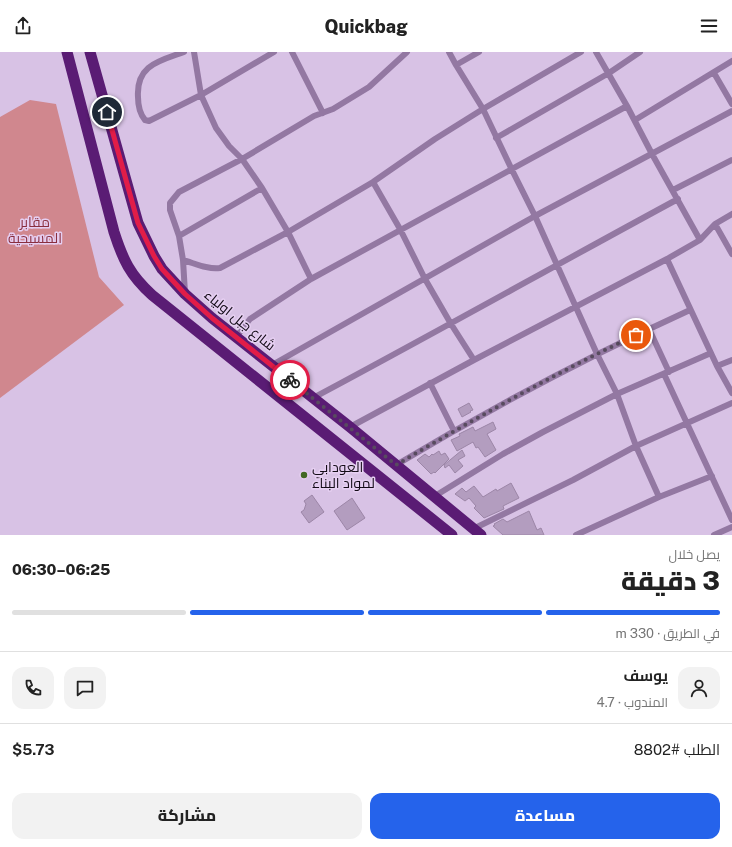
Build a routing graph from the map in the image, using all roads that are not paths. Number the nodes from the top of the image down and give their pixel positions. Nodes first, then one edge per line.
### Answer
1 (67, 52) edge
2 (90, 52) edge
3 (184, 52) edge
4 (194, 52) edge
5 (274, 52) edge
6 (292, 52) edge
7 (449, 52) edge
8 (479, 52) edge
9 (581, 52) edge
10 (596, 52) edge
11 (640, 52) edge
12 (405, 53) edge
13 (732, 61) edge
14 (456, 65) junction
15 (609, 73) junction
16 (714, 73) junction
17 (202, 94) junction
18 (732, 104) edge
19 (627, 106) junction
20 (483, 109) junction
21 (323, 112) junction
22 (732, 112) edge
23 (635, 120) junction
24 (496, 138) junction
25 (652, 154) junction
26 (242, 160) junction
27 (732, 160) edge
28 (512, 170) junction
29 (373, 182) junction
30 (262, 188) junction
31 (672, 190) junction
32 (678, 199) junction
33 (732, 214) edge
34 (535, 216) junction
35 (715, 224) junction
36 (400, 229) junction
37 (288, 232) junction
38 (179, 236) junction
39 (700, 240) junction
40 (732, 254) edge
41 (667, 259) junction
42 (183, 260) junction
43 (556, 264) junction
44 (425, 278) junction
45 (310, 279) junction
46 (185, 294) junction
47 (576, 307) junction
48 (690, 310) junction
49 (451, 324) junction
50 (649, 329) junction
51 (236, 337) junction
52 (711, 353) junction
53 (597, 354) junction
54 (474, 360) junction
55 (732, 360) edge
56 (272, 365) junction
57 (717, 366) junction
58 (666, 373) junction
59 (430, 383) junction
60 (732, 393) edge
61 (617, 394) junction
62 (312, 398) junction
63 (732, 403) edge
64 (688, 422) junction
65 (350, 427) junction
66 (454, 431) junction
67 (636, 446) junction
68 (396, 465) junction
69 (712, 476) junction
70 (435, 496) junction
71 (659, 497) junction
72 (732, 520) edge
73 (732, 527) edge
74 (477, 532) edge
75 (452, 535) edge
76 (576, 535) edge
77 (714, 535) edge

1 - 75 highway
2 - 46 highway, شارع جبل اولياء
3 - 17 street
4 - 17 street
5 - 17 street
6 - 21 street
7 - 14 street
8 - 14 street
9 - 20 street
10 - 15 street
11 - 15 street
12 - 21 street
13 - 16 street
14 - 20 street
15 - 19 street
15 - 24 street
16 - 18 street
16 - 23 street
17 - 26 street
19 - 23 street
19 - 28 street
20 - 24 street
20 - 29 street
21 - 26 street
22 - 25 street
23 - 25 street
24 - 28 street
25 - 31 street
25 - 34 street
26 - 30 street
26 - 38 street
27 - 31 street
28 - 34 street
28 - 36 street
29 - 36 street
29 - 37 street
30 - 37 street
30 - 38 street
31 - 32 street
32 - 39 street
32 - 43 street
33 - 35 street
34 - 43 street
34 - 44 street
35 - 39 street
35 - 40 street
36 - 44 street
36 - 45 street
37 - 42 street
37 - 45 street
38 - 42 street
39 - 41 street
41 - 47 street
41 - 48 street
42 - 46 street
43 - 47 street
43 - 49 street
44 - 49 street
44 - 56 street
45 - 51 street
46 - 51 highway, شارع جبل اولياء
47 - 53 street
47 - 54 street
48 - 50 street
48 - 52 street
49 - 54 street
49 - 62 street
50 - 53 street
50 - 58 street
51 - 56 highway, شارع جبل اولياء
52 - 57 street
52 - 58 street
53 - 61 street
53 - 66 street
54 - 59 street
55 - 57 street
56 - 62 highway, شارع جبل اولياء
57 - 60 street
58 - 61 street
58 - 64 street
59 - 65 street
59 - 66 street
61 - 67 street
61 - 70 street
62 - 65 highway, شارع جبل اولياء
63 - 64 street
64 - 67 street
64 - 69 street
65 - 68 highway, شارع جبل اولياء
66 - 68 street
67 - 71 street
67 - 74 street
68 - 70 highway, شارع جبل اولياء
69 - 71 street
69 - 72 street
70 - 74 highway, شارع جبل اولياء
71 - 76 street
73 - 77 street

